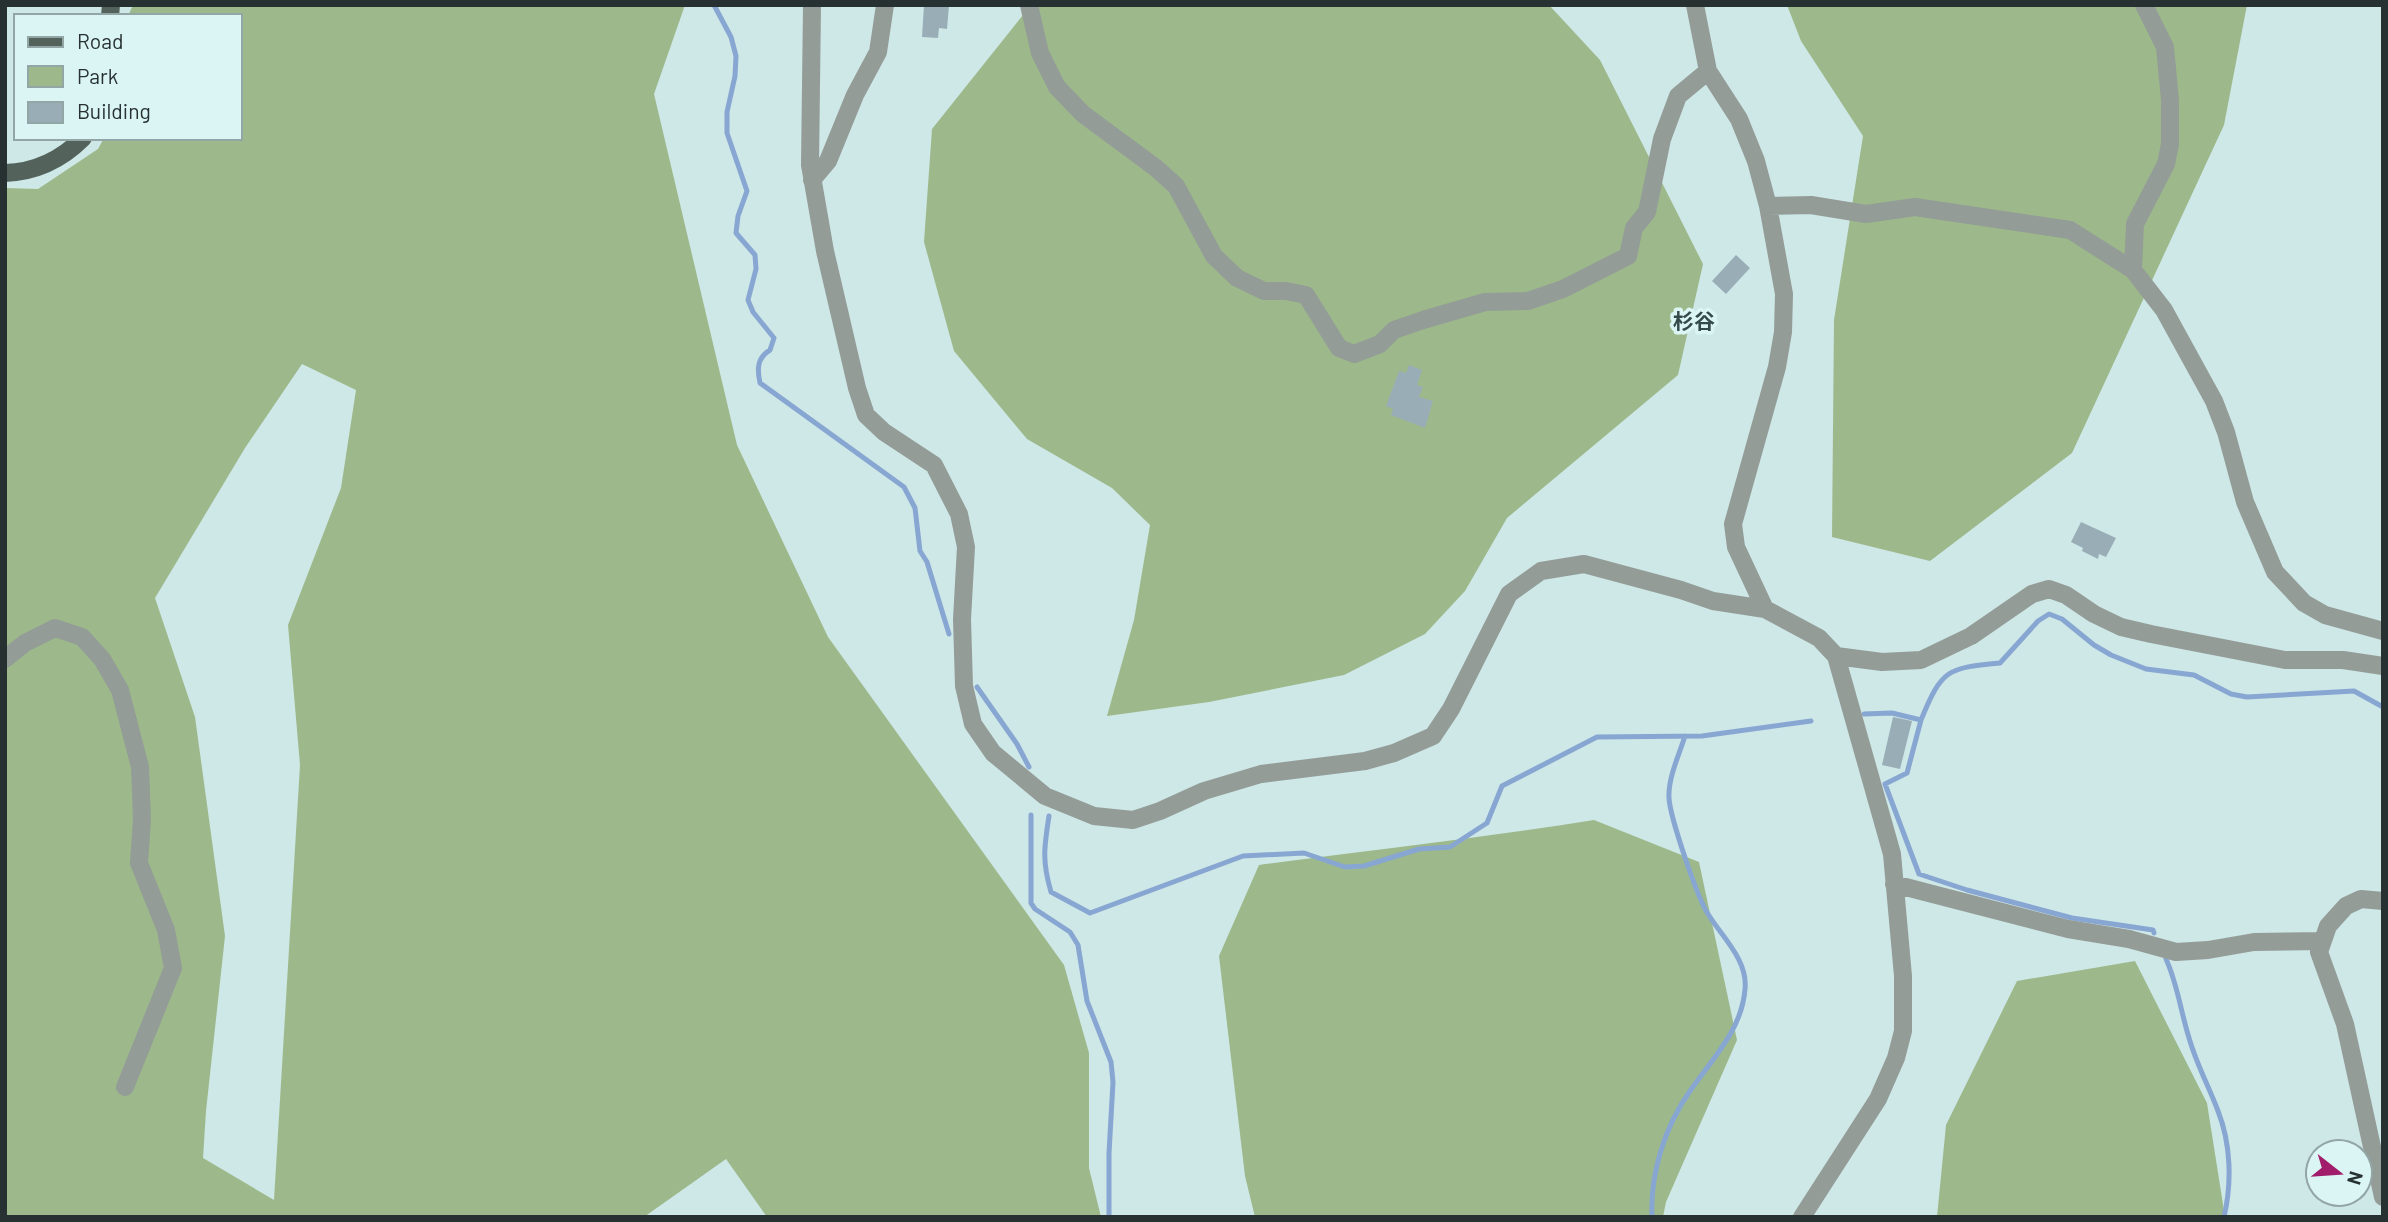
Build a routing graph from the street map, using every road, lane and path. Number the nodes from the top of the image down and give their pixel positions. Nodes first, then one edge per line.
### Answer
1 (812, 5) edge
2 (885, 5) edge
3 (1029, 5) edge
4 (1695, 5) edge
5 (2144, 5) edge
6 (1708, 71) junction
7 (81, 140) edge
8 (5, 173) edge
9 (812, 180) junction
10 (1768, 206) junction
11 (2133, 271) junction
12 (1765, 609) junction
13 (2383, 631) edge
14 (1836, 656) junction
15 (5, 659) edge
16 (2383, 666) edge
17 (1894, 884) junction
18 (2383, 901) edge
19 (2323, 942) junction
20 (125, 1087) dead end
21 (2383, 1197) edge
22 (1802, 1217) edge

1 - 9 street
2 - 9 street
3 - 6 street
4 - 6 street
5 - 11 street
6 - 10 street
7 - 8 main road
9 - 12 street
10 - 11 street
10 - 12 street
11 - 13 street
12 - 14 street
14 - 16 street
14 - 17 street
15 - 20 street
17 - 19 street
17 - 22 street
18 - 19 street
19 - 21 street

